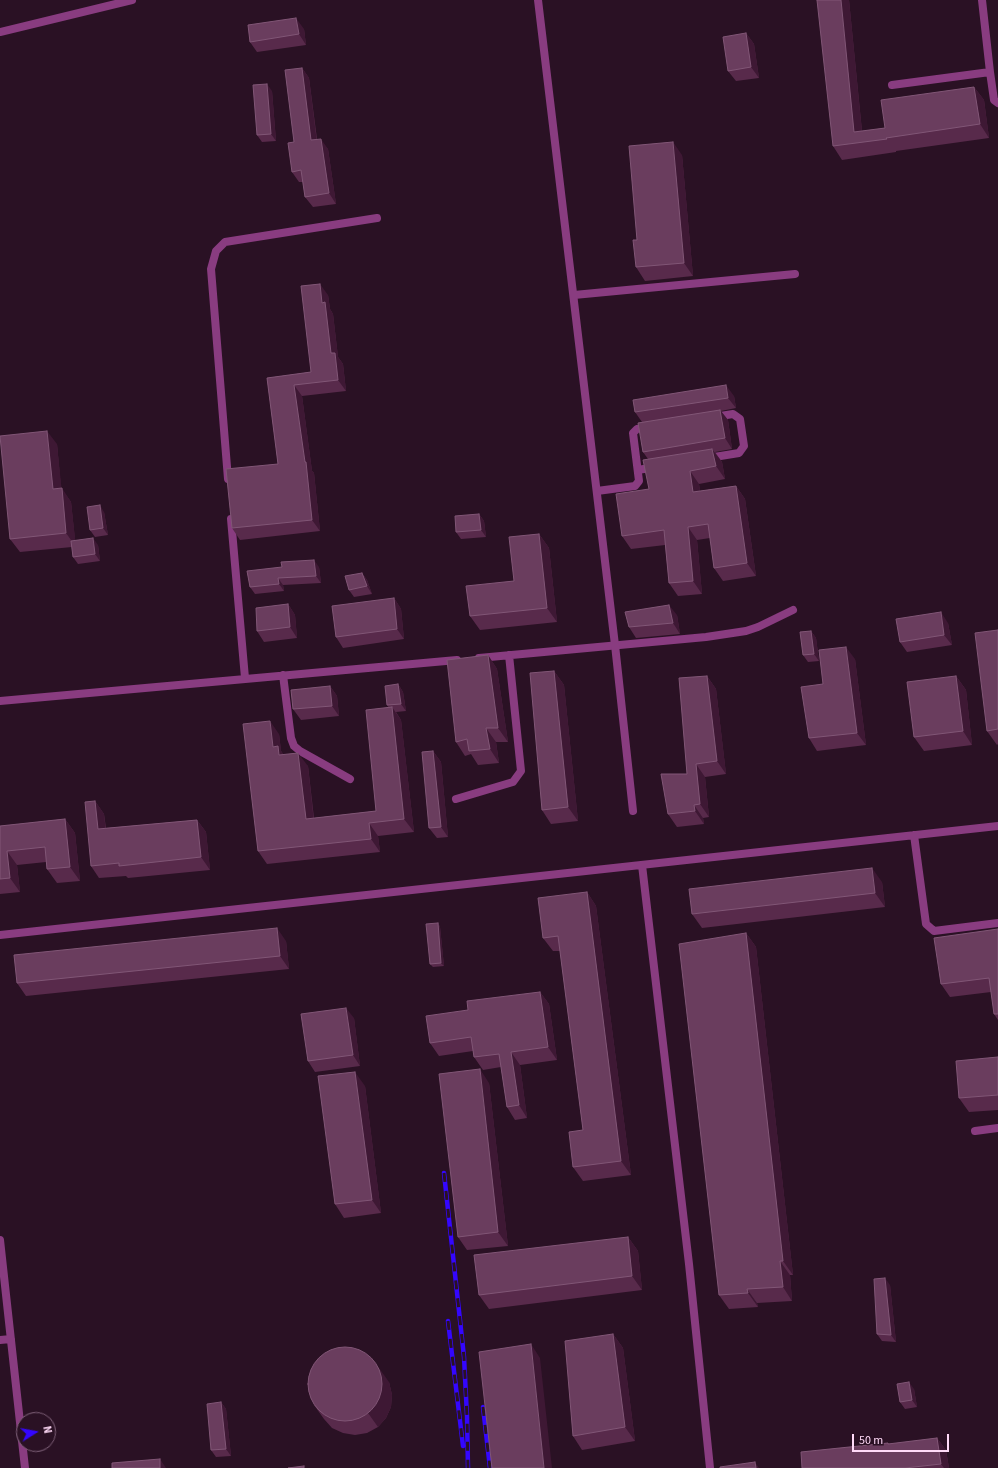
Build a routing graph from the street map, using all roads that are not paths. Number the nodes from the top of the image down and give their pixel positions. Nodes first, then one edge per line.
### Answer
1 (132, 0) edge
2 (538, 0) edge
3 (982, 0) edge
4 (0, 32) edge
5 (990, 72) junction
6 (892, 85) dead end
7 (998, 102) edge
8 (377, 218) dead end
9 (795, 274) dead end
10 (574, 295) junction
11 (704, 419) edge
12 (659, 426) edge
13 (700, 459) edge
14 (662, 466) edge
15 (638, 470) junction
16 (229, 490) edge
17 (597, 491) junction
18 (231, 513) edge
19 (793, 610) dead end
20 (616, 645) junction
21 (509, 655) junction
22 (283, 675) junction
23 (245, 678) junction
24 (0, 701) edge
25 (350, 779) dead end
26 (456, 799) dead end
27 (633, 811) dead end
28 (998, 826) edge
29 (914, 835) junction
30 (642, 865) junction
31 (998, 923) edge
32 (0, 935) edge
33 (998, 1128) edge
34 (975, 1132) dead end
35 (0, 1240) edge
36 (11, 1339) junction
37 (0, 1340) edge
38 (25, 1468) edge
39 (710, 1468) edge

1 - 4 street
2 - 10 street
3 - 5 street
5 - 6 street
5 - 7 street
8 - 16 street
9 - 10 street
10 - 17 street
11 - 13 street
12 - 15 street
14 - 15 street
15 - 17 street
17 - 20 street
18 - 23 street
19 - 20 street
20 - 21 street
20 - 27 street
21 - 22 street
21 - 26 street
22 - 23 street
22 - 25 street
23 - 24 street
28 - 29 street
29 - 30 street
29 - 31 street
30 - 32 street
30 - 39 street
33 - 34 street
35 - 36 street
36 - 37 street
36 - 38 street

